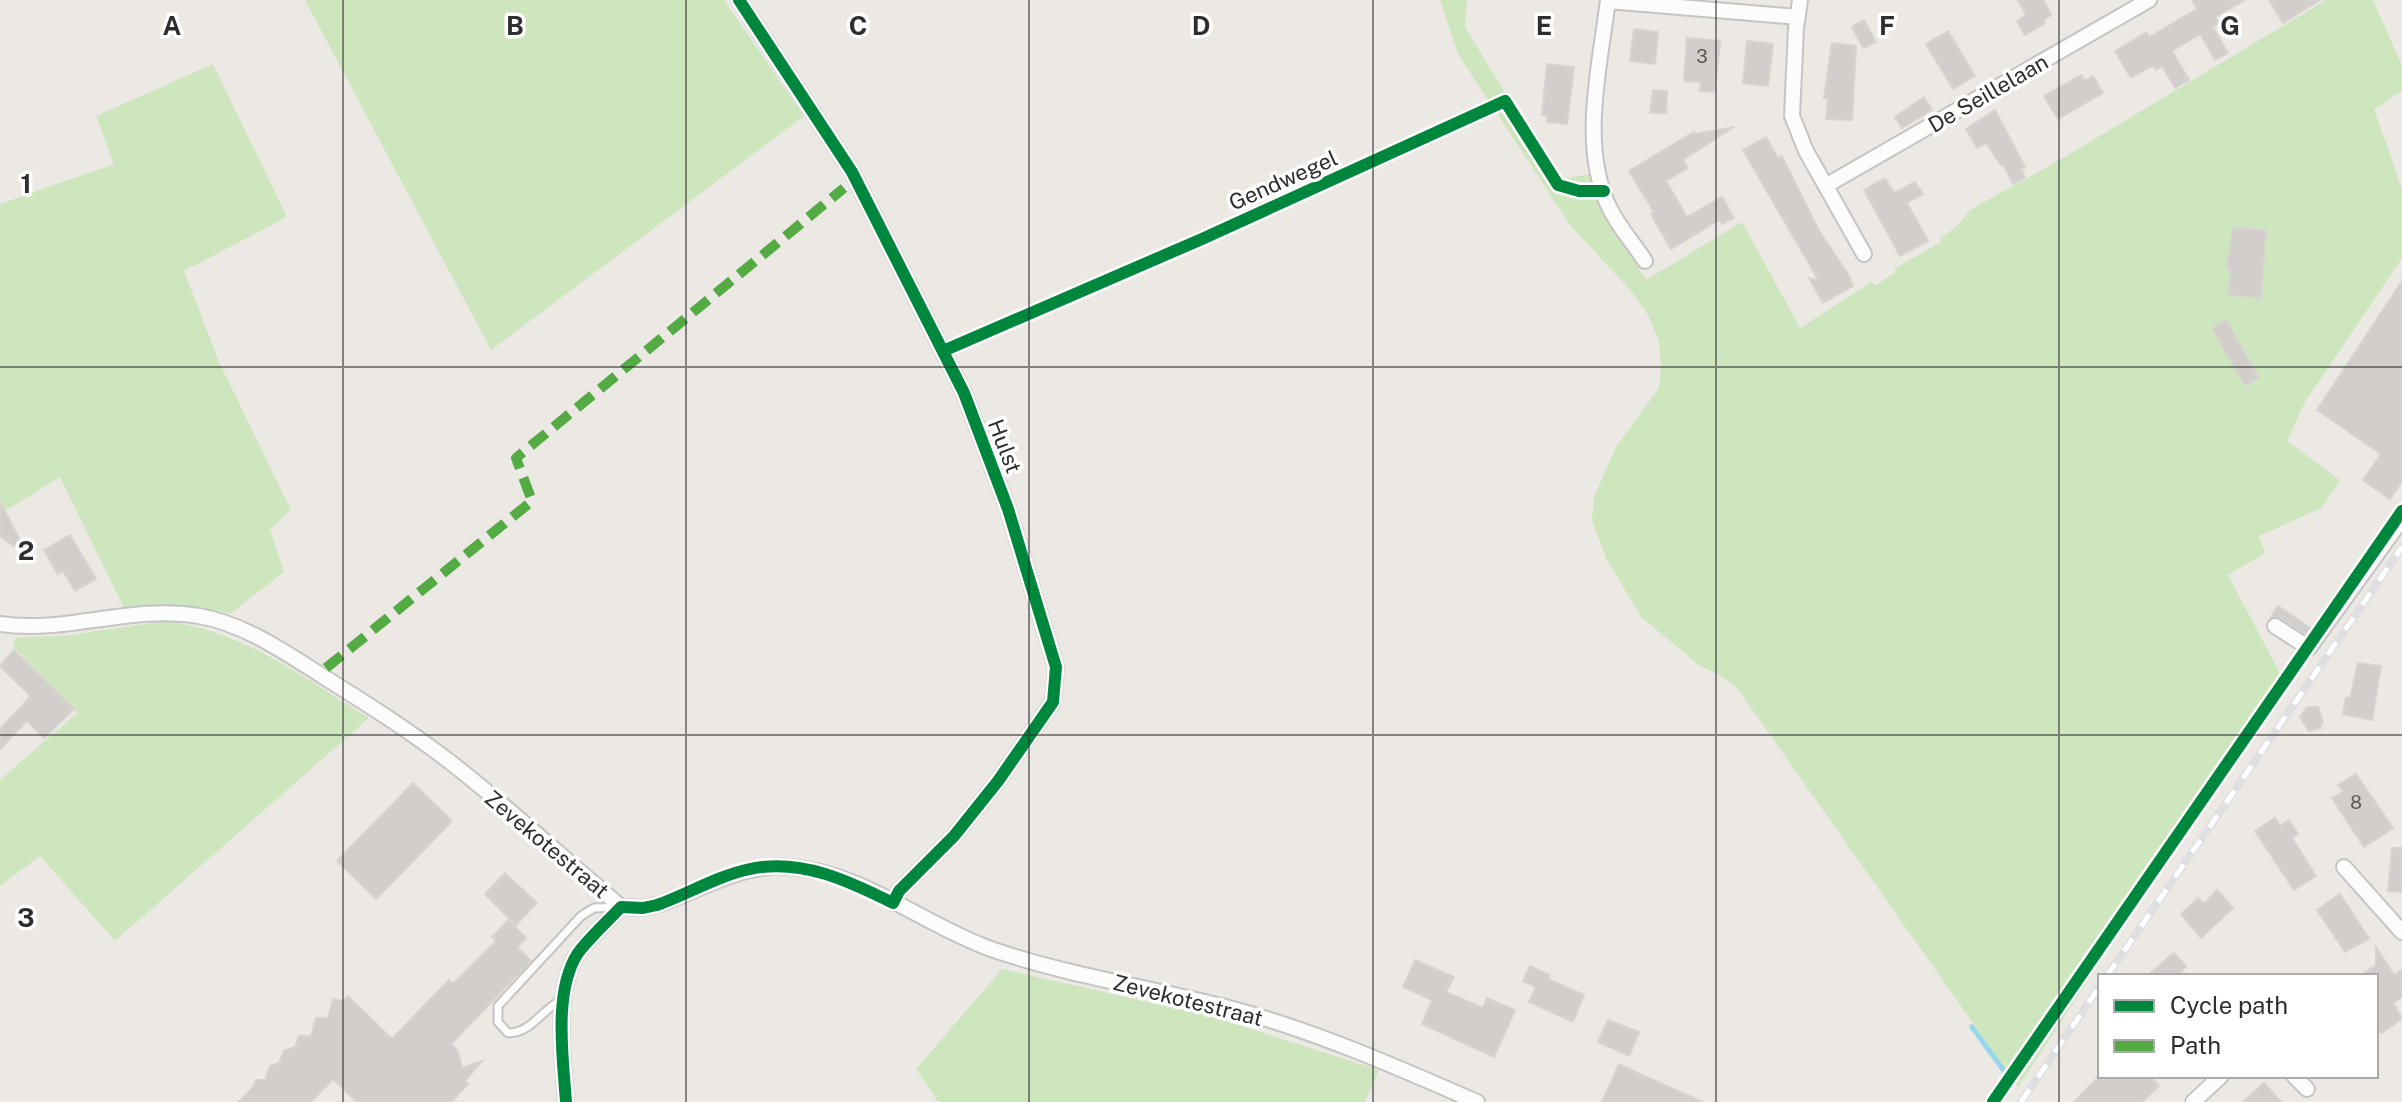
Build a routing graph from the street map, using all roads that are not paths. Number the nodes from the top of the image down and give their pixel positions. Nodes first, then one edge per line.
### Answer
1 (739, 0) edge
2 (1608, 0) edge
3 (1800, 0) edge
4 (2149, 0) edge
5 (1798, 17) junction
6 (1827, 185) junction
7 (1864, 254) dead end
8 (1645, 261) dead end
9 (2402, 519) edge
10 (0, 624) edge
11 (2275, 626) dead end
12 (2344, 867) dead end
13 (893, 903) junction
14 (621, 907) junction
15 (2402, 932) edge
16 (564, 999) junction
17 (2219, 1078) edge
18 (2296, 1078) edge
19 (2307, 1089) dead end
20 (566, 1102) edge
21 (1477, 1102) edge
22 (2193, 1102) edge

1 - 13 street, Hulst
2 - 5 street
2 - 8 street
3 - 5 street
4 - 6 street, De Seillelaan
5 - 6 street
6 - 7 street
9 - 11 street
10 - 14 street, Zevekotestraat
12 - 15 street
13 - 14 street, Zevekotestraat
13 - 21 street, Zevekotestraat
14 - 16 street
14 - 16 lane
16 - 20 street
17 - 22 street
18 - 19 street

